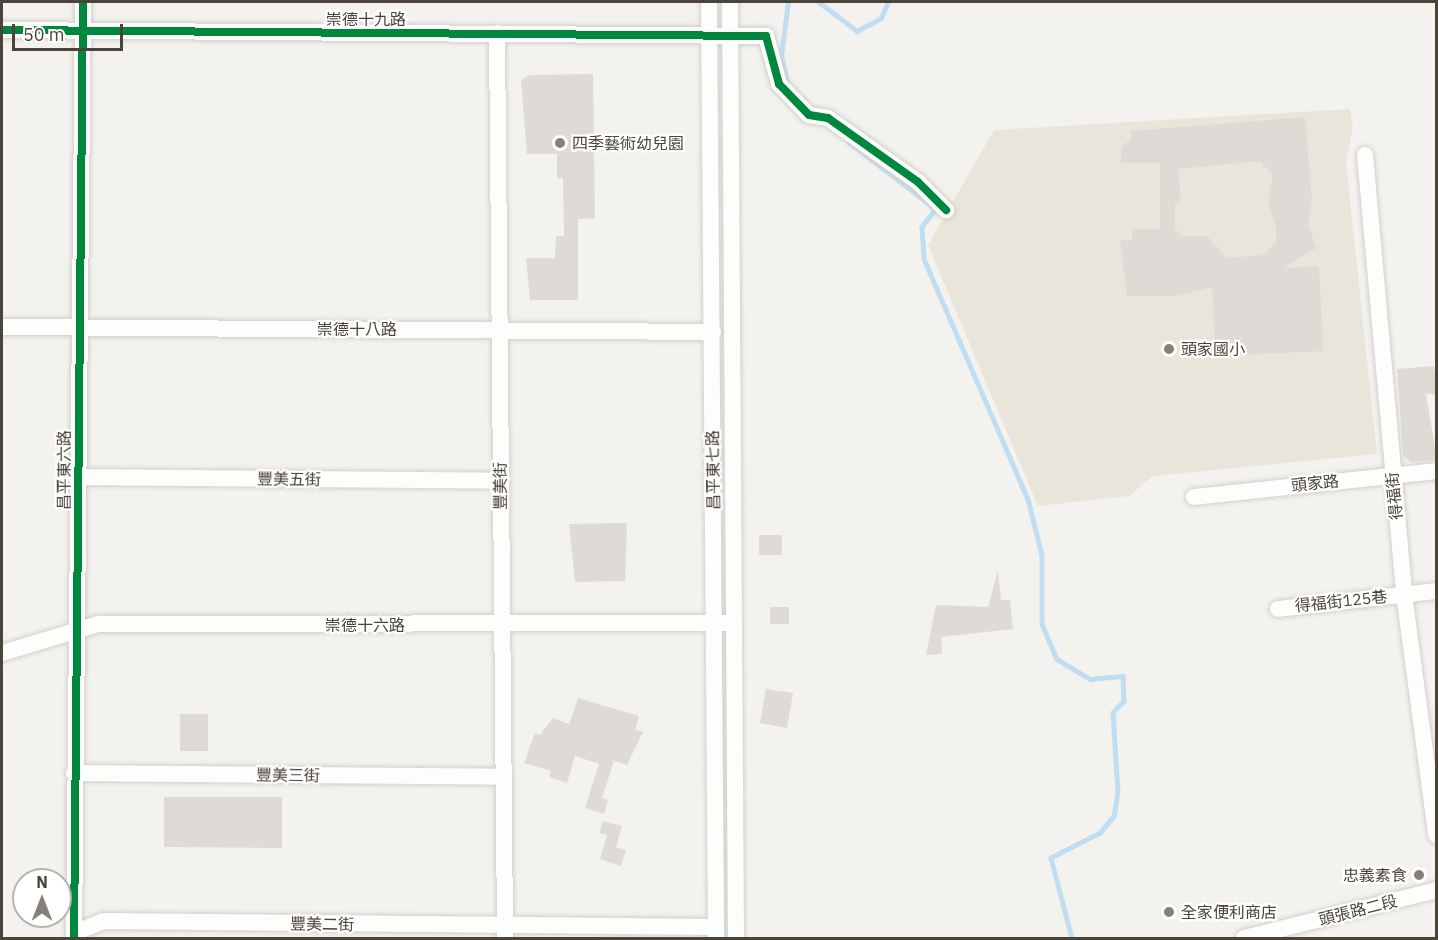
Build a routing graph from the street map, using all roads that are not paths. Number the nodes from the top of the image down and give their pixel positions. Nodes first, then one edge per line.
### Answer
1 (83, 2) edge
2 (709, 2) edge
3 (730, 2) edge
4 (2, 30) edge
5 (83, 31) junction
6 (496, 33) junction
7 (709, 33) junction
8 (730, 33) junction
9 (1365, 155) dead end
10 (946, 210) dead end
11 (2, 327) edge
12 (78, 327) junction
13 (498, 330) junction
14 (713, 332) junction
15 (1437, 471) edge
16 (1392, 474) junction
17 (78, 477) junction
18 (500, 481) junction
19 (1194, 496) dead end
20 (1437, 591) edge
21 (1404, 594) junction
22 (1278, 609) dead end
23 (725, 623) junction
24 (500, 626) junction
25 (76, 629) junction
26 (2, 653) edge
27 (74, 773) junction
28 (502, 777) junction
29 (1437, 835) edge
30 (1437, 890) edge
31 (505, 932) edge
32 (716, 933) edge
33 (74, 936) edge
34 (736, 939) edge
35 (1244, 939) edge

1 - 5 street, 昌平東六路
2 - 7 street, 昌平東七路
3 - 8 street, 昌平東七路
4 - 5 street, 崇德十九路
5 - 6 street, 崇德十九路
5 - 12 street, 昌平東六路
6 - 7 street, 崇德十九路
6 - 13 street, 豐美街
7 - 8 street, 崇德十九路
7 - 14 street, 昌平東七路
8 - 10 street, 崇德十九路
8 - 23 street, 昌平東七路
9 - 16 street, 得福街
11 - 12 street, 崇德十八路
12 - 13 street, 崇德十八路
12 - 17 street, 昌平東六路
13 - 14 street, 崇德十八路
13 - 18 street, 豐美街
14 - 23 street, 昌平東七路
15 - 16 street, 頭家路
16 - 19 street, 頭家路
16 - 21 street, 得福街
17 - 18 street, 豐美五街
17 - 25 street, 昌平東六路
18 - 24 street, 豐美街
20 - 21 street, 得福街125巷
21 - 22 street, 得福街125巷
21 - 29 street, 得福街
23 - 24 street, 崇德十六路
23 - 32 street, 昌平東七路
23 - 34 street, 昌平東七路
24 - 25 street, 崇德十六路
24 - 28 street, 豐美街
25 - 26 street, 崇德十六路
25 - 27 street, 昌平東六路
27 - 28 street, 豐美三街
27 - 33 street, 昌平東六路
28 - 31 street, 豐美街
30 - 35 street, 頭張路二段
31 - 32 street, 豐美二街
31 - 33 street, 豐美二街

